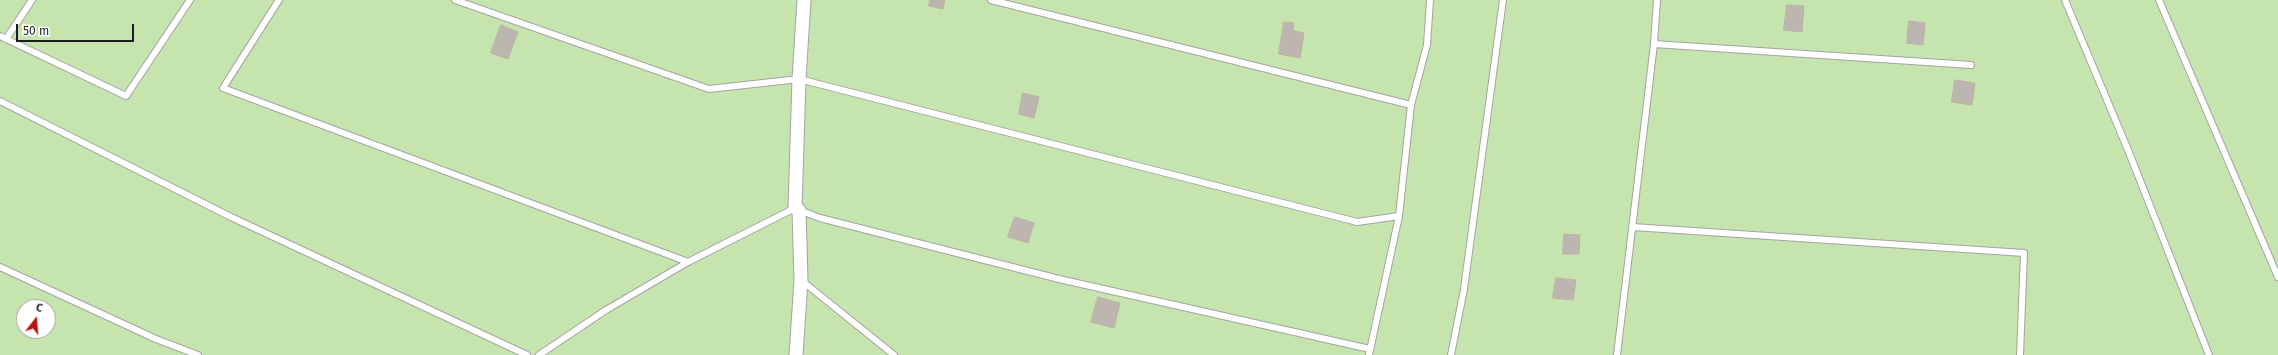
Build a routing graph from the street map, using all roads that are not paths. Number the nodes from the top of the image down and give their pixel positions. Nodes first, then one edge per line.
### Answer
1 (32, 0) edge
2 (190, 0) edge
3 (279, 0) edge
4 (455, 0) edge
5 (804, 0) edge
6 (991, 0) edge
7 (1430, 0) edge
8 (1503, 0) edge
9 (1657, 0) edge
10 (2065, 0) edge
11 (2159, 0) edge
12 (3, 37) edge
13 (1654, 44) junction
14 (1972, 65) dead end
15 (799, 80) junction
16 (0, 101) edge
17 (1411, 105) junction
18 (797, 209) junction
19 (1399, 216) junction
20 (1633, 227) junction
21 (688, 262) junction
22 (0, 268) edge
23 (2278, 277) edge
24 (801, 280) junction
25 (1370, 352) edge
26 (198, 355) edge
27 (527, 355) edge
28 (539, 355) edge
29 (796, 355) edge
30 (894, 355) edge
31 (1451, 355) edge
32 (1617, 355) edge
33 (2020, 355) edge
34 (2209, 355) edge

1 - 12 lane
2 - 12 lane
3 - 21 lane
4 - 15 lane
5 - 15 street
6 - 17 lane
7 - 17 lane
8 - 31 lane
9 - 13 lane
10 - 34 lane
11 - 23 lane
13 - 14 lane
13 - 20 lane
15 - 18 street
15 - 19 lane
16 - 27 lane
17 - 19 lane
18 - 21 lane
18 - 24 street
18 - 25 lane
19 - 25 lane
20 - 32 lane
20 - 33 lane
21 - 28 lane
22 - 26 lane
24 - 29 street
24 - 30 lane

